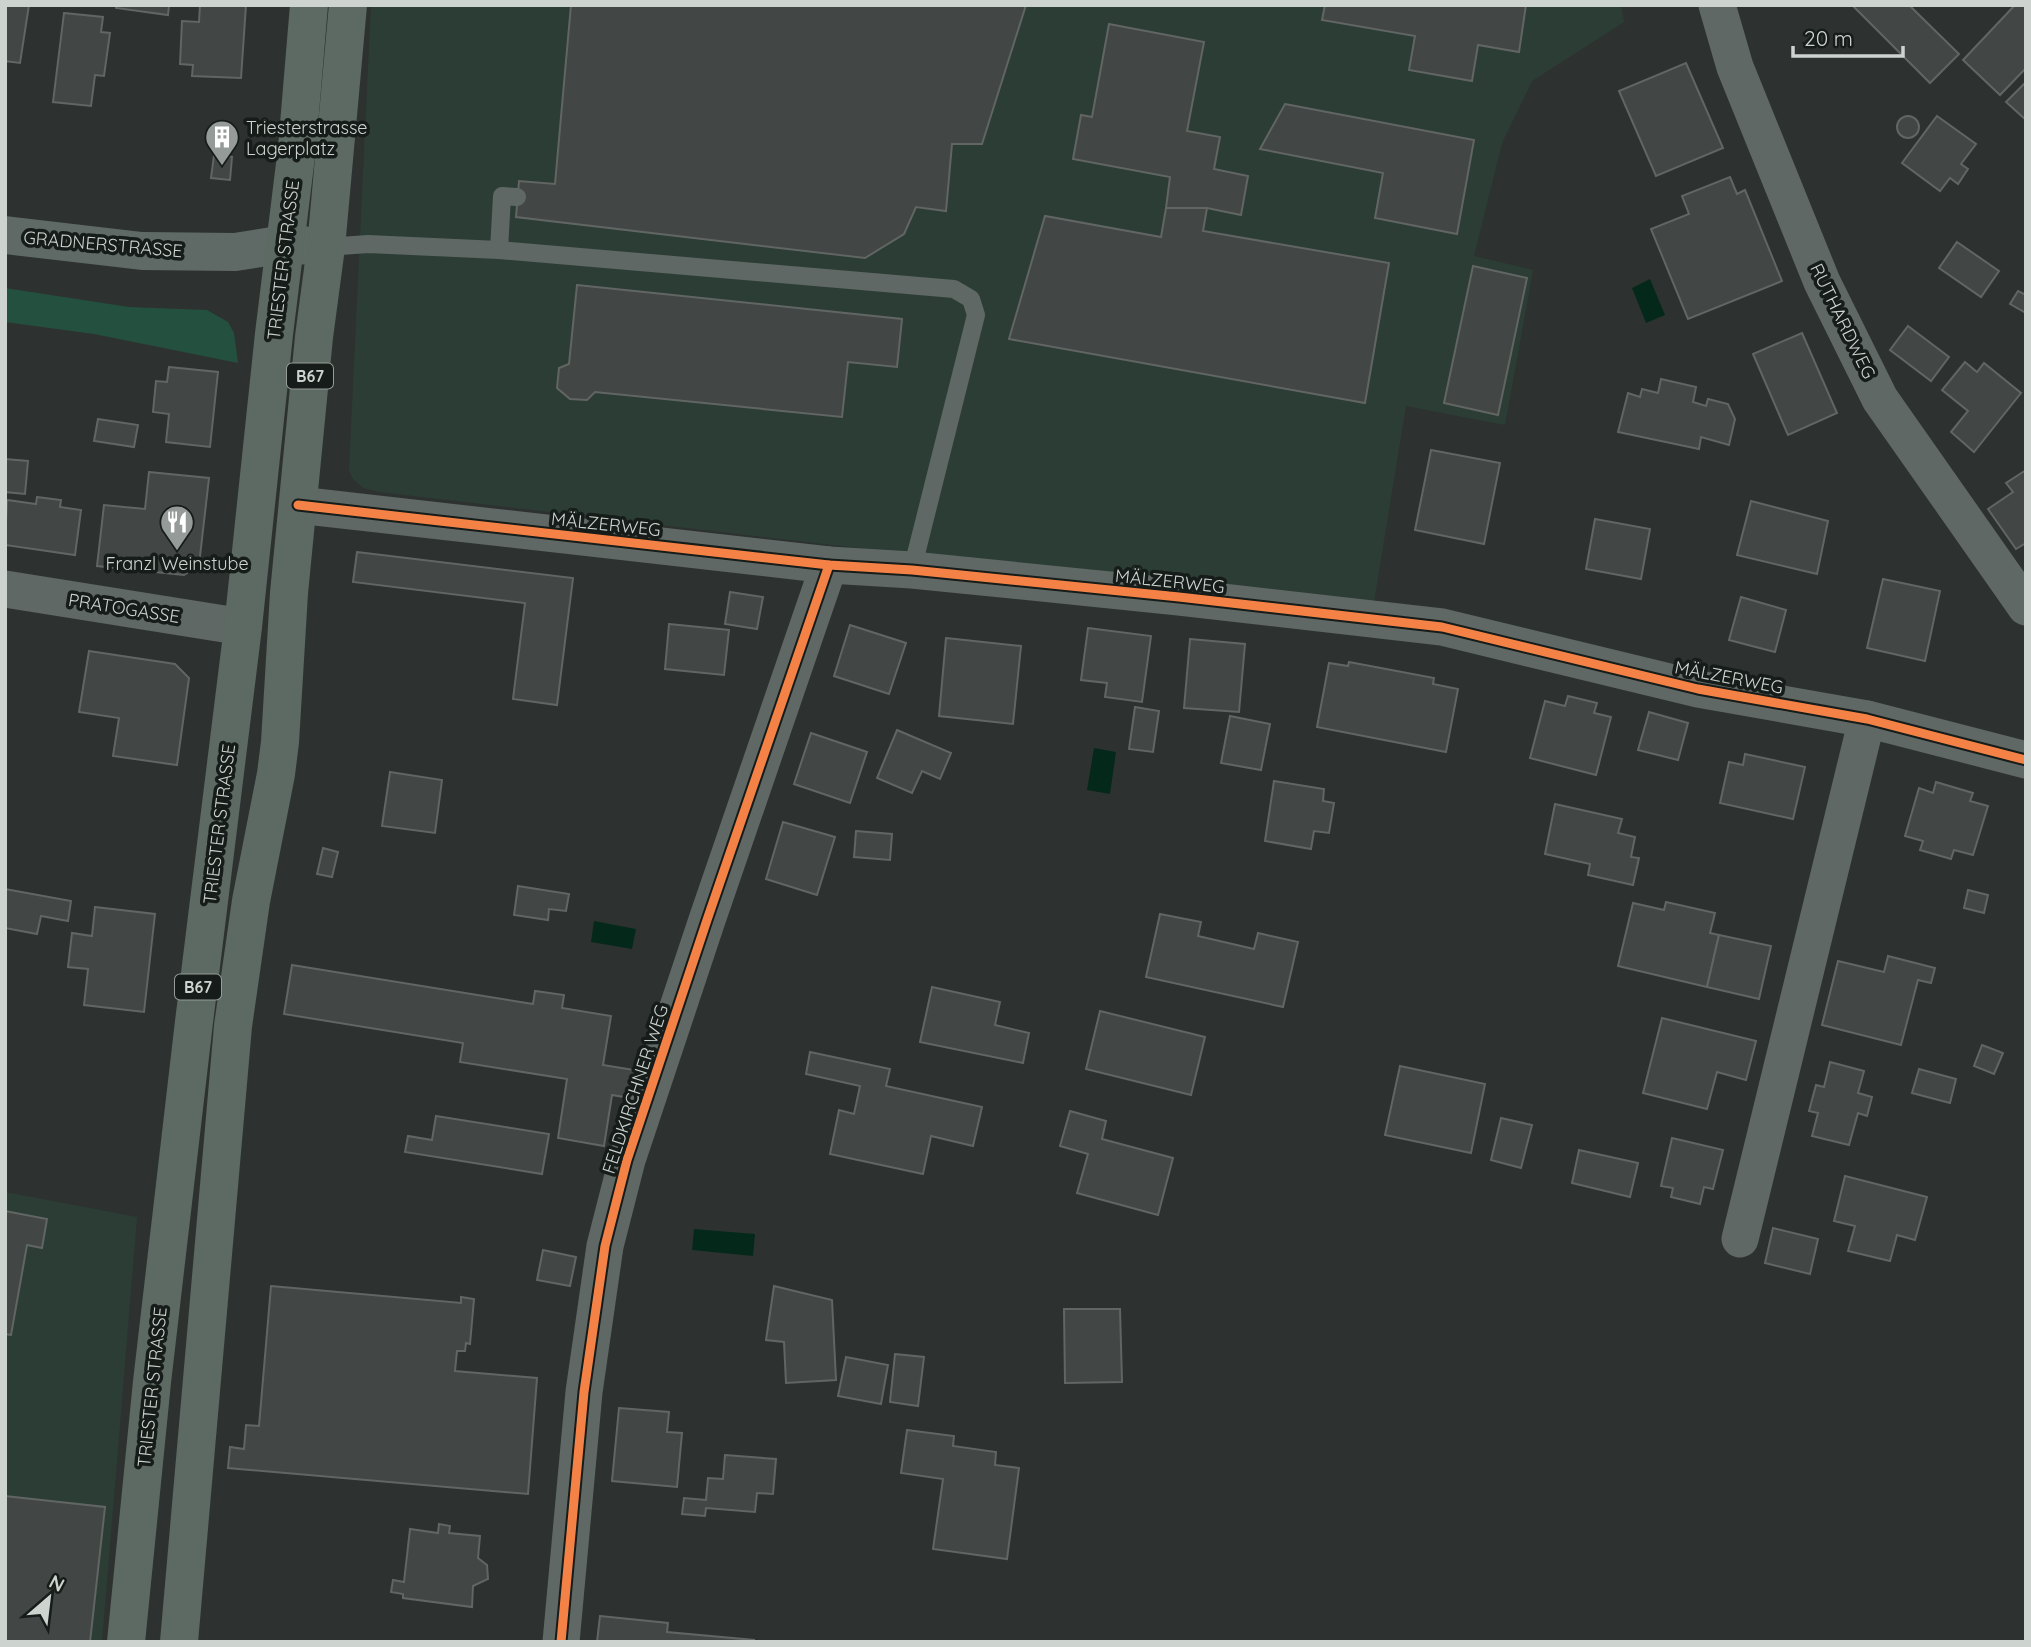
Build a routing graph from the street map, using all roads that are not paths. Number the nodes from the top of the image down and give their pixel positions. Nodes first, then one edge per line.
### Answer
1 (309, 5) edge
2 (348, 5) edge
3 (1717, 5) edge
4 (517, 197) dead end
5 (5, 235) edge
6 (285, 244) junction
7 (326, 247) junction
8 (499, 250) junction
9 (298, 505) junction
10 (829, 565) junction
11 (912, 570) junction
12 (5, 589) edge
13 (2026, 607) edge
14 (243, 627) junction
15 (1867, 719) junction
16 (2026, 760) edge
17 (1741, 1238) dead end
18 (126, 1642) edge
19 (179, 1642) edge
20 (561, 1642) edge

1 - 6 main road, TRIESTER STRASSE / B67
2 - 7 main road, B67
3 - 13 street, RUTHARDWEG
4 - 8 lane
5 - 6 main road, GRADNERSTRASSE
6 - 7 main road, GRADNERSTRASSE
6 - 14 main road, TRIESTER STRASSE / B67
7 - 8 lane
7 - 9 main road, B67
8 - 11 lane
9 - 10 street, MÄLZERWEG
9 - 19 main road, B67
10 - 11 street, MÄLZERWEG
10 - 20 street, FELDKIRCHNER WEG
11 - 15 street, MÄLZERWEG
12 - 14 street, PRATOGASSE
14 - 18 main road, TRIESTER STRASSE / B67
15 - 16 street, MÄLZERWEG
15 - 17 street

